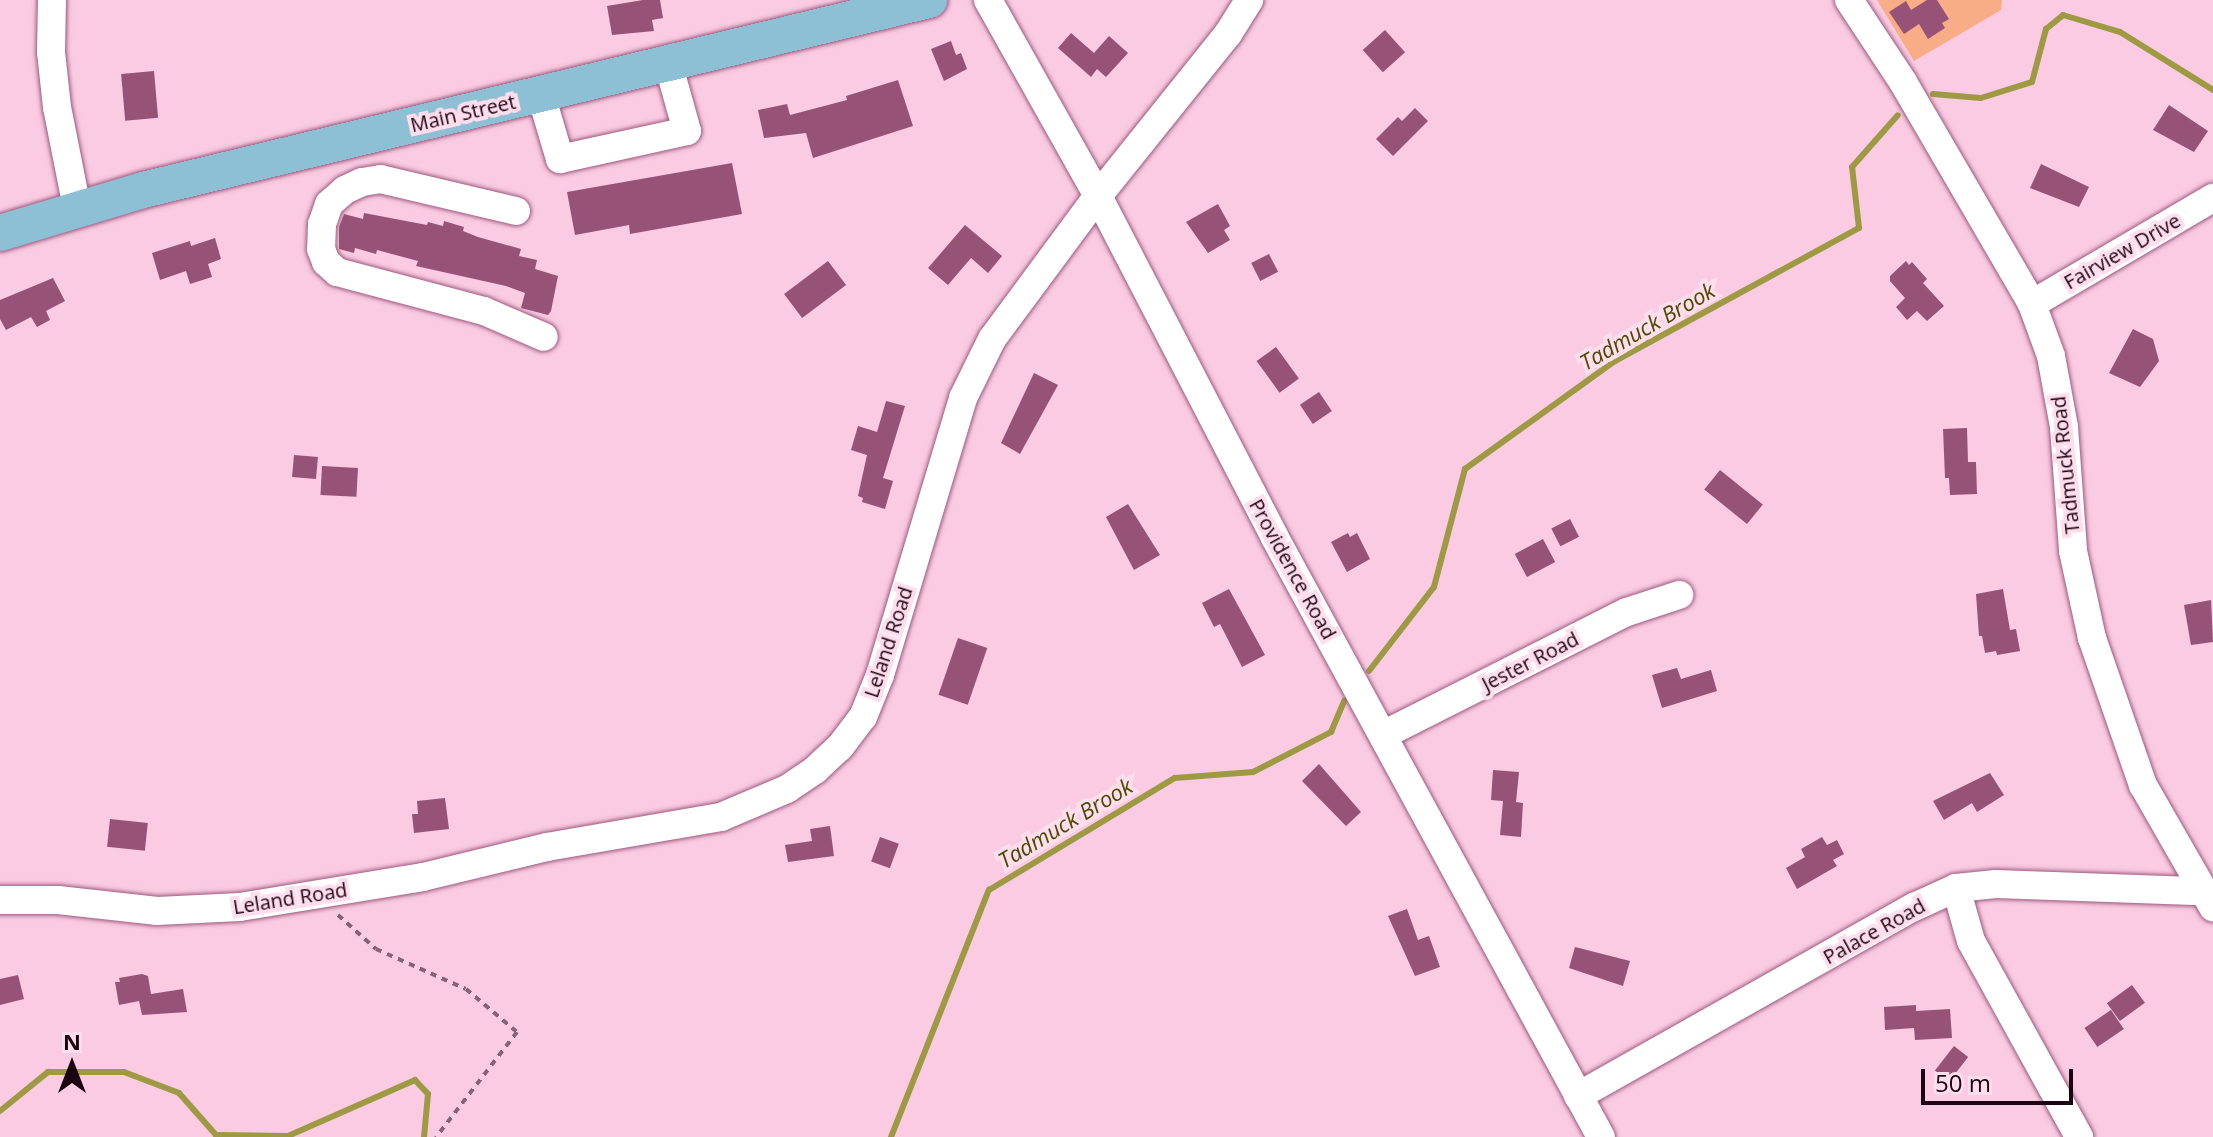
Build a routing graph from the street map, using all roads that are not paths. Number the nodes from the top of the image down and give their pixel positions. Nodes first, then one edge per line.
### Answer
1 (52, 0) edge
2 (929, 0) edge
3 (988, 0) edge
4 (1249, 0) edge
5 (1849, 0) edge
6 (668, 63) junction
7 (541, 95) junction
8 (373, 134) junction
9 (381, 179) junction
10 (1098, 196) junction
11 (2213, 198) edge
12 (77, 208) junction
13 (516, 211) dead end
14 (0, 233) edge
15 (2032, 304) junction
16 (544, 337) dead end
17 (1679, 595) dead end
18 (1385, 734) junction
19 (1956, 888) junction
20 (2207, 899) edge
21 (0, 900) edge
22 (1578, 1096) junction
23 (1601, 1137) edge
24 (2079, 1137) edge

1 - 12 street
2 - 6 main road, Main Street
3 - 10 street, Providence Road
4 - 10 street, Leland Road
5 - 15 street, Tadmuck Road
6 - 7 main road, Main Street
6 - 7 street
7 - 8 main road, Main Street
8 - 9 street
8 - 12 main road, Main Street
9 - 13 street
9 - 16 street
10 - 18 street, Providence Road
10 - 21 street, Leland Road
11 - 15 street, Fairview Drive
12 - 14 main road, Main Street
15 - 20 street, Tadmuck Road
17 - 18 street, Jester Road
18 - 22 street, Providence Road
19 - 20 street, Palace Road
19 - 22 street, Palace Road
19 - 24 street
22 - 23 street, Providence Road

